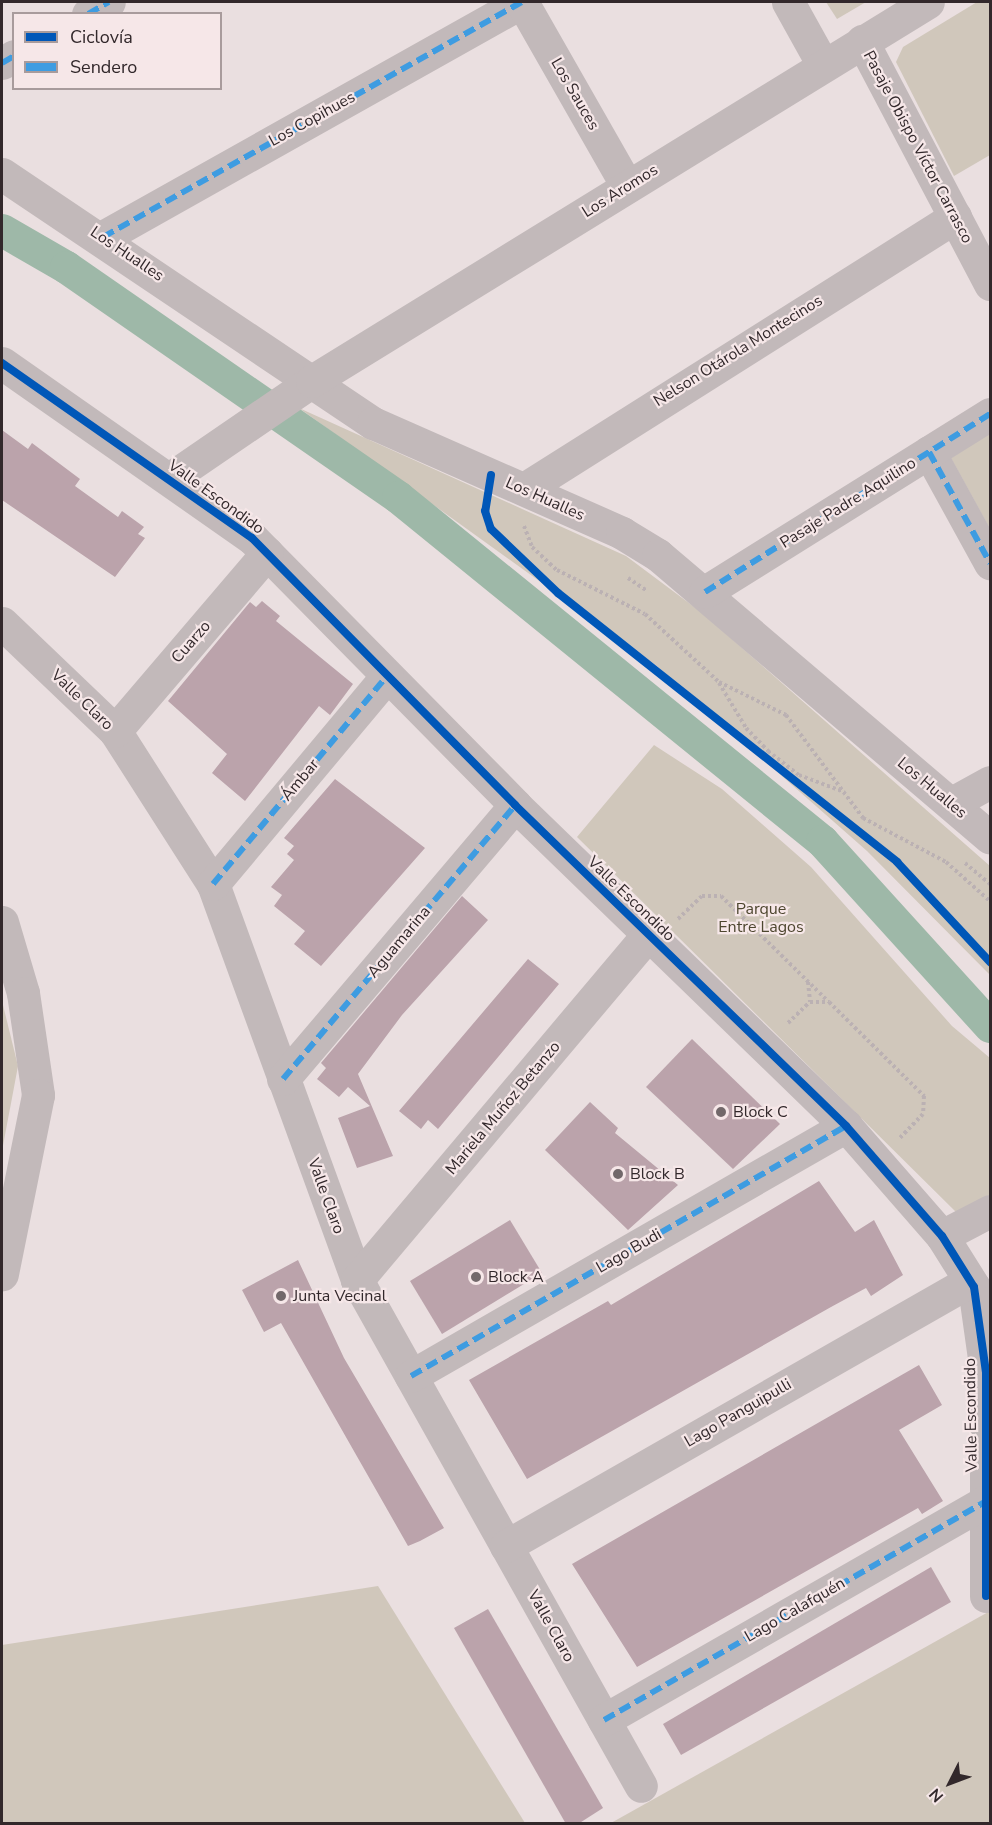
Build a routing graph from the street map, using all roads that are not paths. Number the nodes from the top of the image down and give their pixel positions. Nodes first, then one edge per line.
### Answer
1 (109, 2) edge
2 (522, 2) edge
3 (788, 2) edge
4 (928, 2) edge
5 (92, 12) edge
6 (862, 41) junction
7 (823, 65) junction
8 (2, 174) edge
9 (627, 186) junction
10 (955, 217) junction
11 (103, 237) junction
12 (990, 284) edge
13 (2, 363) edge
14 (312, 381) junction
15 (990, 414) edge
16 (929, 452) junction
17 (170, 479) junction
18 (524, 489) junction
19 (267, 553) junction
20 (990, 563) edge
21 (705, 592) junction
22 (2, 622) edge
23 (387, 676) junction
24 (115, 731) junction
25 (990, 782) edge
26 (952, 803) junction
27 (515, 805) junction
28 (990, 838) edge
29 (213, 884) junction
30 (2, 922) edge
31 (648, 935) junction
32 (283, 1079) junction
33 (846, 1126) junction
34 (990, 1211) edge
35 (942, 1236) junction
36 (2, 1274) edge
37 (357, 1280) junction
38 (978, 1281) edge
39 (411, 1376) junction
40 (986, 1501) junction
41 (506, 1546) junction
42 (986, 1596) dead end
43 (604, 1720) junction
44 (641, 1786) dead end

1 - 5 street
2 - 9 street, Los Sauces
2 - 11 street, Los Copihues
3 - 7 street
4 - 6 street, Los Aromos
6 - 7 street, Los Aromos
6 - 10 street, Pasaje Obispo Víctor Carrasco
7 - 9 street, Los Aromos
8 - 11 street, Los Hualles
9 - 14 street, Los Aromos
10 - 12 street, Pasaje Obispo Víctor Carrasco
10 - 18 street, Nelson Otárola Montecinos
11 - 14 street, Los Hualles
13 - 17 street, Valle Escondido
14 - 17 street, Los Aromos
14 - 18 street, Los Hualles
15 - 16 street, Pasaje Padre Aquilino
16 - 20 street
16 - 21 street, Pasaje Padre Aquilino
17 - 19 street, Valle Escondido
18 - 21 street, Los Hualles
19 - 23 street, Valle Escondido
19 - 24 street, Cuarzo
21 - 26 street, Los Hualles
22 - 24 street, Valle Claro
23 - 27 street, Valle Escondido
23 - 29 street, Ámbar
24 - 29 street, Valle Claro
25 - 26 street
26 - 28 street, Los Hualles
27 - 31 street, Valle Escondido
27 - 32 street, Aguamarina
29 - 32 street, Valle Claro
30 - 36 street
31 - 33 street, Valle Escondido
31 - 37 street, Mariela Muñoz Betanzo
32 - 37 street, Valle Claro
33 - 35 street, Valle Escondido
33 - 39 street, Lago Budi
34 - 35 street
35 - 38 street, Valle Escondido
37 - 39 street, Valle Claro
38 - 40 street, Valle Escondido
38 - 41 street, Lago Panguipulli
39 - 41 street, Valle Claro
40 - 42 street, Valle Escondido
40 - 43 street, Lago Calafquén
41 - 43 street, Valle Claro
43 - 44 street, Valle Claro

